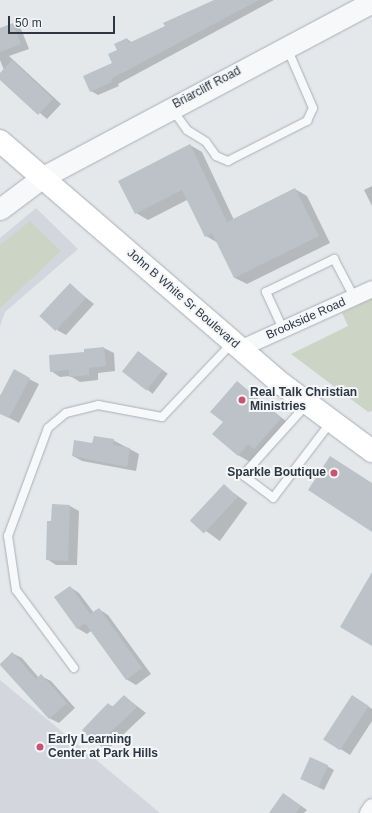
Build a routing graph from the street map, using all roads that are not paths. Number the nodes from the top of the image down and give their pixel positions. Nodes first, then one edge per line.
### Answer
1 (372, 2) edge
2 (287, 47) junction
3 (171, 107) junction
4 (0, 141) edge
5 (43, 177) junction
6 (0, 209) edge
7 (372, 289) edge
8 (354, 297) junction
9 (283, 329) junction
10 (236, 346) junction
11 (307, 404) junction
12 (331, 422) junction
13 (368, 444) edge
14 (74, 668) dead end
15 (372, 808) edge
16 (368, 813) edge

1 - 2 street, Briarcliff Road
2 - 3 street, Briarcliff Road
2 - 3 lane
3 - 5 street, Briarcliff Road
4 - 5 main road, John B White Sr Boulevard
5 - 6 street, Briarcliff Road
5 - 10 main road, John B White Sr Boulevard
7 - 8 street, Brookside Road
8 - 9 street, Brookside Road
8 - 9 lane
9 - 10 street, Brookside Road
10 - 11 main road, John B White Sr Boulevard
10 - 14 lane
11 - 12 main road, John B White Sr Boulevard
11 - 12 lane
12 - 13 main road, John B White Sr Boulevard
15 - 16 street

